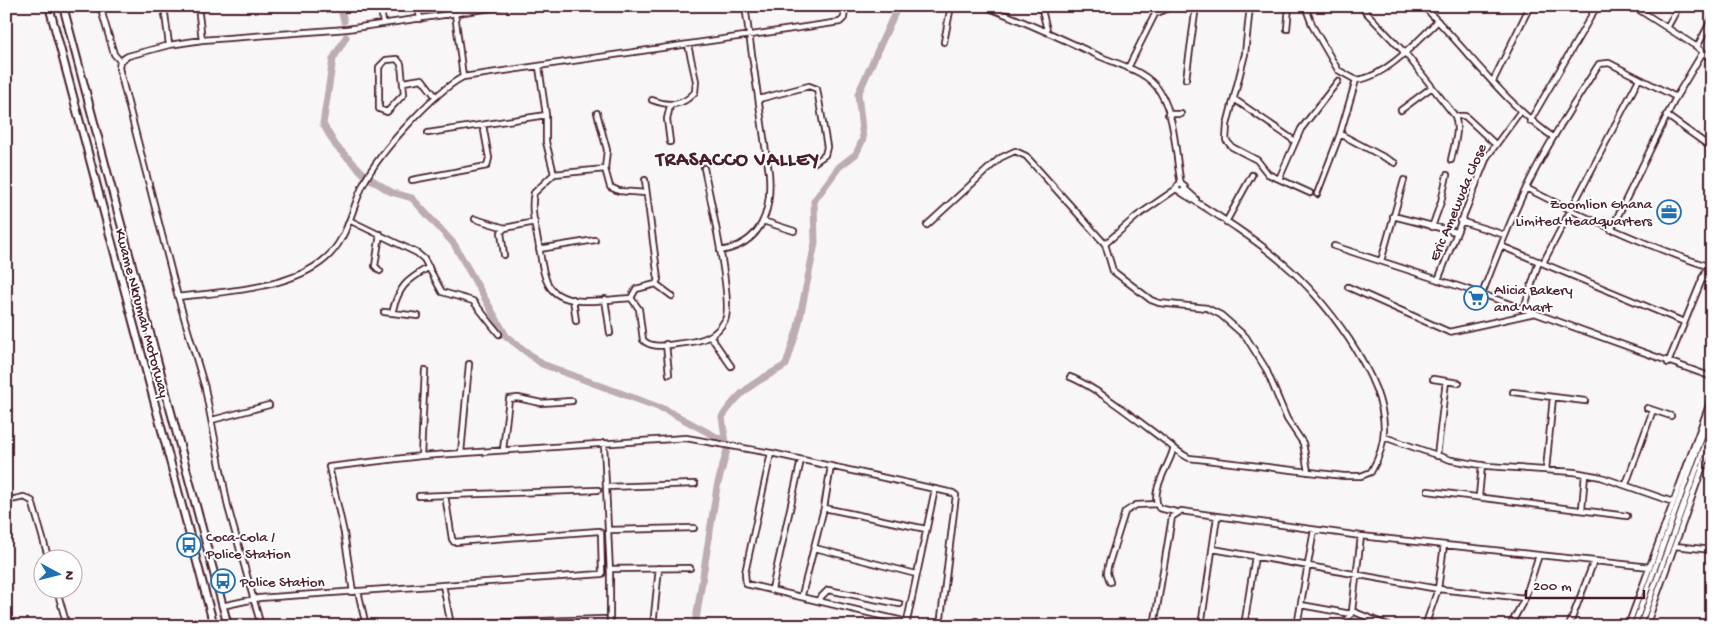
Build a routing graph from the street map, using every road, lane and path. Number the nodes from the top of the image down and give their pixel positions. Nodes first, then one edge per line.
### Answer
1 (49, 6) edge
2 (63, 6) edge
3 (100, 6) edge
4 (164, 6) edge
5 (198, 6) edge
6 (381, 6) edge
7 (418, 6) edge
8 (446, 6) edge
9 (505, 6) edge
10 (745, 6) edge
11 (845, 6) edge
12 (951, 6) edge
13 (984, 6) edge
14 (1041, 6) edge
15 (1250, 6) edge
16 (1289, 6) edge
17 (1305, 6) edge
18 (1360, 6) edge
19 (1423, 6) edge
20 (1597, 6) edge
21 (1633, 6) edge
22 (1679, 6) edge
23 (500, 7) edge
24 (1196, 7) edge
25 (1528, 7) edge
26 (474, 8) edge
27 (455, 13) junction
28 (447, 15) junction
29 (420, 19) junction
30 (1712, 19) edge
31 (1043, 20) junction
32 (1438, 20) junction
33 (383, 24) junction
34 (1033, 25) junction
35 (1667, 28) junction
36 (1287, 29) dead end
37 (1047, 30) junction
38 (749, 36) junction
39 (202, 40) junction
40 (944, 42) dead end
41 (169, 45) junction
42 (688, 45) junction
43 (1697, 47) junction
44 (1703, 52) junction
45 (1406, 54) junction
46 (1712, 60) edge
47 (120, 61) junction
48 (539, 67) junction
49 (1128, 68) junction
50 (462, 77) junction
51 (1186, 79) dead end
52 (1639, 79) junction
53 (1356, 80) junction
54 (1338, 81) dead end
55 (1493, 81) junction
56 (404, 82) junction
57 (1432, 87) junction
58 (436, 97) junction
59 (1676, 97) junction
60 (759, 99) junction
61 (1234, 99) junction
62 (652, 100) dead end
63 (670, 106) junction
64 (1401, 110) dead end
65 (1520, 112) junction
66 (597, 113) dead end
67 (1168, 114) junction
68 (1181, 114) dead end
69 (1666, 115) junction
70 (546, 116) junction
71 (1454, 116) junction
72 (1530, 120) junction
73 (483, 126) junction
74 (428, 133) dead end
75 (1340, 134) junction
76 (1553, 136) junction
77 (1295, 141) junction
78 (670, 142) dead end
79 (1494, 144) junction
80 (1712, 148) edge
81 (1451, 160) dead end
82 (815, 162) dead end
83 (1396, 163) dead end
84 (704, 168) dead end
85 (605, 169) junction
86 (554, 174) junction
87 (1252, 174) dead end
88 (1446, 175) dead end
89 (1279, 179) junction
90 (412, 180) dead end
91 (645, 180) dead end
92 (1404, 180) dead end
93 (1526, 188) junction
94 (1180, 189) junction
95 (646, 192) junction
96 (1310, 194) dead end
97 (1317, 194) dead end
98 (1569, 210) junction
99 (1393, 216) junction
100 (475, 219) dead end
101 (351, 221) junction
102 (763, 221) junction
103 (1460, 221) junction
104 (535, 222) junction
105 (1226, 222) junction
106 (927, 225) dead end
107 (1432, 227) junction
108 (505, 228) junction
109 (1610, 230) junction
110 (794, 231) dead end
111 (1456, 232) junction
112 (380, 234) junction
113 (1505, 235) junction
114 (595, 240) dead end
115 (1105, 244) junction
116 (1334, 246) dead end
117 (1501, 246) junction
118 (539, 249) junction
119 (720, 251) junction
120 (1712, 255) edge
121 (504, 256) dead end
122 (1382, 261) junction
123 (1541, 262) junction
124 (1707, 266) junction
125 (429, 267) junction
126 (380, 271) dead end
127 (1702, 278) junction
128 (1438, 280) junction
129 (1712, 282) edge
130 (656, 284) junction
131 (1348, 288) dead end
132 (1482, 294) junction
133 (672, 296) dead end
134 (178, 298) junction
135 (631, 298) junction
136 (605, 299) junction
137 (573, 300) junction
138 (1524, 309) junction
139 (384, 312) dead end
140 (392, 312) junction
141 (1536, 313) junction
142 (418, 316) dead end
143 (576, 322) dead end
144 (1684, 322) junction
145 (610, 333) dead end
146 (499, 334) dead end
147 (711, 337) junction
148 (666, 344) junction
149 (1668, 363) junction
150 (469, 364) dead end
151 (731, 366) dead end
152 (425, 370) dead end
153 (669, 374) dead end
154 (1070, 377) dead end
155 (1712, 377) edge
156 (1433, 379) dead end
157 (1446, 381) junction
158 (1459, 383) dead end
159 (1513, 392) dead end
160 (1553, 397) junction
161 (1712, 397) edge
162 (572, 401) dead end
163 (1585, 401) dead end
164 (269, 405) dead end
165 (1647, 408) dead end
166 (1653, 410) junction
167 (1712, 410) edge
168 (1671, 416) dead end
169 (212, 420) junction
170 (1712, 426) edge
171 (1384, 437) junction
172 (604, 443) junction
173 (1712, 443) edge
174 (503, 450) junction
175 (1173, 450) junction
176 (461, 453) junction
177 (771, 453) junction
178 (421, 456) junction
179 (1437, 456) junction
180 (801, 460) junction
181 (831, 466) junction
182 (1482, 466) junction
183 (1546, 470) junction
184 (1308, 472) junction
185 (1585, 474) junction
186 (695, 484) dead end
187 (1626, 484) junction
188 (606, 487) junction
189 (934, 489) junction
190 (598, 490) dead end
191 (1428, 491) dead end
192 (445, 495) junction
193 (419, 496) dead end
194 (1479, 496) junction
195 (6, 501) edge
196 (1673, 502) junction
197 (1157, 504) junction
198 (824, 508) junction
199 (1582, 509) junction
200 (1176, 512) junction
201 (1627, 516) dead end
202 (1217, 517) junction
203 (694, 528) dead end
204 (608, 530) junction
205 (926, 530) junction
206 (1314, 530) junction
207 (1361, 536) junction
208 (1444, 544) junction
209 (1675, 546) junction
210 (815, 548) junction
211 (1213, 549) junction
212 (46, 550) edge
213 (1712, 550) edge
214 (1539, 555) junction
215 (1255, 556) junction
216 (1594, 561) junction
217 (1308, 565) junction
218 (1650, 567) junction
219 (659, 568) junction
220 (690, 568) dead end
221 (610, 569) junction
222 (1355, 573) junction
223 (916, 574) junction
224 (1110, 582) dead end
225 (443, 585) junction
226 (772, 589) junction
227 (1438, 589) junction
228 (355, 592) junction
229 (802, 595) junction
230 (1525, 598) junction
231 (253, 599) junction
232 (60, 600) edge
233 (818, 600) junction
234 (900, 604) dead end
235 (1301, 605) junction
236 (222, 606) junction
237 (1352, 612) junction
238 (604, 619) dead end
239 (906, 624) edge
240 (1426, 624) edge
241 (451, 625) edge
242 (1436, 625) edge
243 (67, 626) edge
244 (214, 626) edge
245 (228, 626) edge
246 (261, 626) edge
247 (366, 626) edge
248 (610, 626) edge
249 (654, 626) edge
250 (940, 626) edge
251 (1154, 626) edge
252 (1201, 626) edge
253 (1244, 626) edge
254 (1297, 626) edge
255 (1344, 626) edge
256 (1389, 626) edge
257 (1510, 626) edge
258 (1569, 626) edge
259 (1628, 626) edge
260 (1634, 626) edge
261 (1640, 626) edge
262 (1646, 626) edge

1 - 244 highway, Kwame Nkrumah Motorway
2 - 236 highway, Kwame Nkrumah Motorway
3 - 47 street
4 - 41 street
5 - 39 street
6 - 33 street
7 - 29 street
8 - 28 street
9 - 23 street
10 - 38 street
11 - 38 street
12 - 40 street
13 - 34 street
14 - 31 street
15 - 61 street
16 - 36 street
17 - 53 street
18 - 45 street
19 - 32 street
20 - 72 street
21 - 35 street
22 - 35 street
23 - 26 street
24 - 49 street
24 - 51 street
25 - 55 street
26 - 27 street
27 - 28 street
27 - 50 street
28 - 29 street
29 - 33 street
30 - 43 street
31 - 34 street
31 - 37 street
32 - 45 street
32 - 55 street
33 - 39 street
34 - 37 street
35 - 43 street
37 - 49 street
38 - 42 street
38 - 60 street
39 - 41 street
41 - 47 street
42 - 48 street
42 - 63 street
43 - 44 street
44 - 46 street
44 - 59 street
45 - 53 street
45 - 57 street
47 - 134 street
48 - 50 street
48 - 70 street
49 - 67 street
50 - 58 street
52 - 59 street
52 - 76 street
52 - 98 street
53 - 75 street
54 - 77 street
55 - 65 street
56 - 56 street
56 - 58 street
57 - 64 street
57 - 71 street
58 - 101 street
59 - 69 street
60 - 82 street
60 - 102 street
61 - 77 street
61 - 89 street
62 - 63 street
63 - 78 street
65 - 72 street
65 - 79 street, Eric Amewuda Close
66 - 85 street
67 - 68 street
67 - 94 street
69 - 80 street
69 - 109 street
70 - 73 street
70 - 86 street
71 - 79 street
71 - 81 street
72 - 76 street
73 - 74 street
73 - 90 street
75 - 83 street
75 - 97 street
76 - 93 street
77 - 89 street
79 - 103 street, Eric Amewuda Close
84 - 119 street
85 - 86 street
85 - 95 street
86 - 104 street
87 - 105 street
88 - 107 street
89 - 96 street
91 - 95 street
92 - 99 street
93 - 98 street
93 - 113 street
94 - 105 street
94 - 115 street
95 - 130 street
98 - 109 street
98 - 123 street
99 - 107 street
99 - 122 street
100 - 108 street
101 - 112 street
101 - 134 street
102 - 110 street
102 - 119 street
103 - 111 street, Eric Amewuda Close
103 - 113 street
104 - 108 street
104 - 118 street
105 - 171 street
106 - 115 street
107 - 111 street
108 - 121 street
109 - 124 street
111 - 128 street, Eric Amewuda Close
112 - 125 street
112 - 126 street
113 - 117 street
114 - 118 street
115 - 184 street
116 - 122 street
117 - 123 street
117 - 132 street
118 - 137 street
119 - 147 street
120 - 124 street
122 - 128 street
123 - 138 street
123 - 144 street
124 - 127 street
125 - 140 street
125 - 146 street
127 - 129 street
127 - 144 street
128 - 132 street
130 - 133 street
130 - 135 street
131 - 141 street
132 - 138 street
134 - 169 street
135 - 136 street
135 - 148 street
136 - 137 street
136 - 145 street
137 - 143 street
138 - 141 street
139 - 140 street
140 - 142 street
141 - 149 street
144 - 149 street
147 - 148 street
147 - 151 street
148 - 153 street
149 - 155 street
150 - 176 street
152 - 178 street
154 - 175 street
156 - 157 street
157 - 158 street
157 - 179 street
159 - 160 street
160 - 163 street
160 - 183 street
161 - 196 street
162 - 174 street
164 - 169 street
165 - 166 street
166 - 168 street
166 - 187 street
167 - 260 street
169 - 231 street
170 - 261 street
171 - 179 street
171 - 184 street
172 - 174 street
172 - 177 street
172 - 188 street
173 - 209 street
174 - 176 street
175 - 184 street
175 - 197 street
176 - 178 street
177 - 180 street
177 - 226 street
178 - 228 street
179 - 182 street
180 - 181 street
180 - 226 street
181 - 189 street
181 - 198 street
182 - 183 street
182 - 194 street
183 - 185 street
185 - 187 street
185 - 199 street
186 - 188 street
187 - 196 street
188 - 204 street
189 - 205 street
189 - 250 street
190 - 192 street
191 - 194 street
192 - 193 street
192 - 225 street
194 - 199 street
195 - 212 street
196 - 218 street
197 - 200 street
197 - 224 street
198 - 205 street
198 - 210 street
199 - 201 street
200 - 202 street
200 - 251 street
202 - 206 street
202 - 211 street
203 - 204 street
204 - 221 street
205 - 223 street
206 - 207 street
206 - 217 street
207 - 208 street
207 - 222 street
208 - 214 street
208 - 227 street
209 - 213 street
209 - 262 street
210 - 223 street
210 - 229 street
211 - 215 street
211 - 252 street
214 - 216 street
214 - 230 street
215 - 217 street
215 - 253 street
216 - 218 street
216 - 258 street
217 - 222 street
217 - 235 street
218 - 259 street
219 - 220 street
219 - 221 street
219 - 249 street
221 - 248 street
222 - 227 street
222 - 237 street
223 - 239 street
225 - 228 street
225 - 241 street
226 - 229 street
227 - 230 street
227 - 240 street
228 - 231 street
228 - 247 street
229 - 233 street
230 - 257 street
231 - 236 street
231 - 246 street
232 - 243 street
233 - 234 street
233 - 239 street
235 - 237 street
235 - 254 street
236 - 245 highway, Kwame Nkrumah Motorway
237 - 255 street
237 - 256 street
238 - 241 street
240 - 242 street

